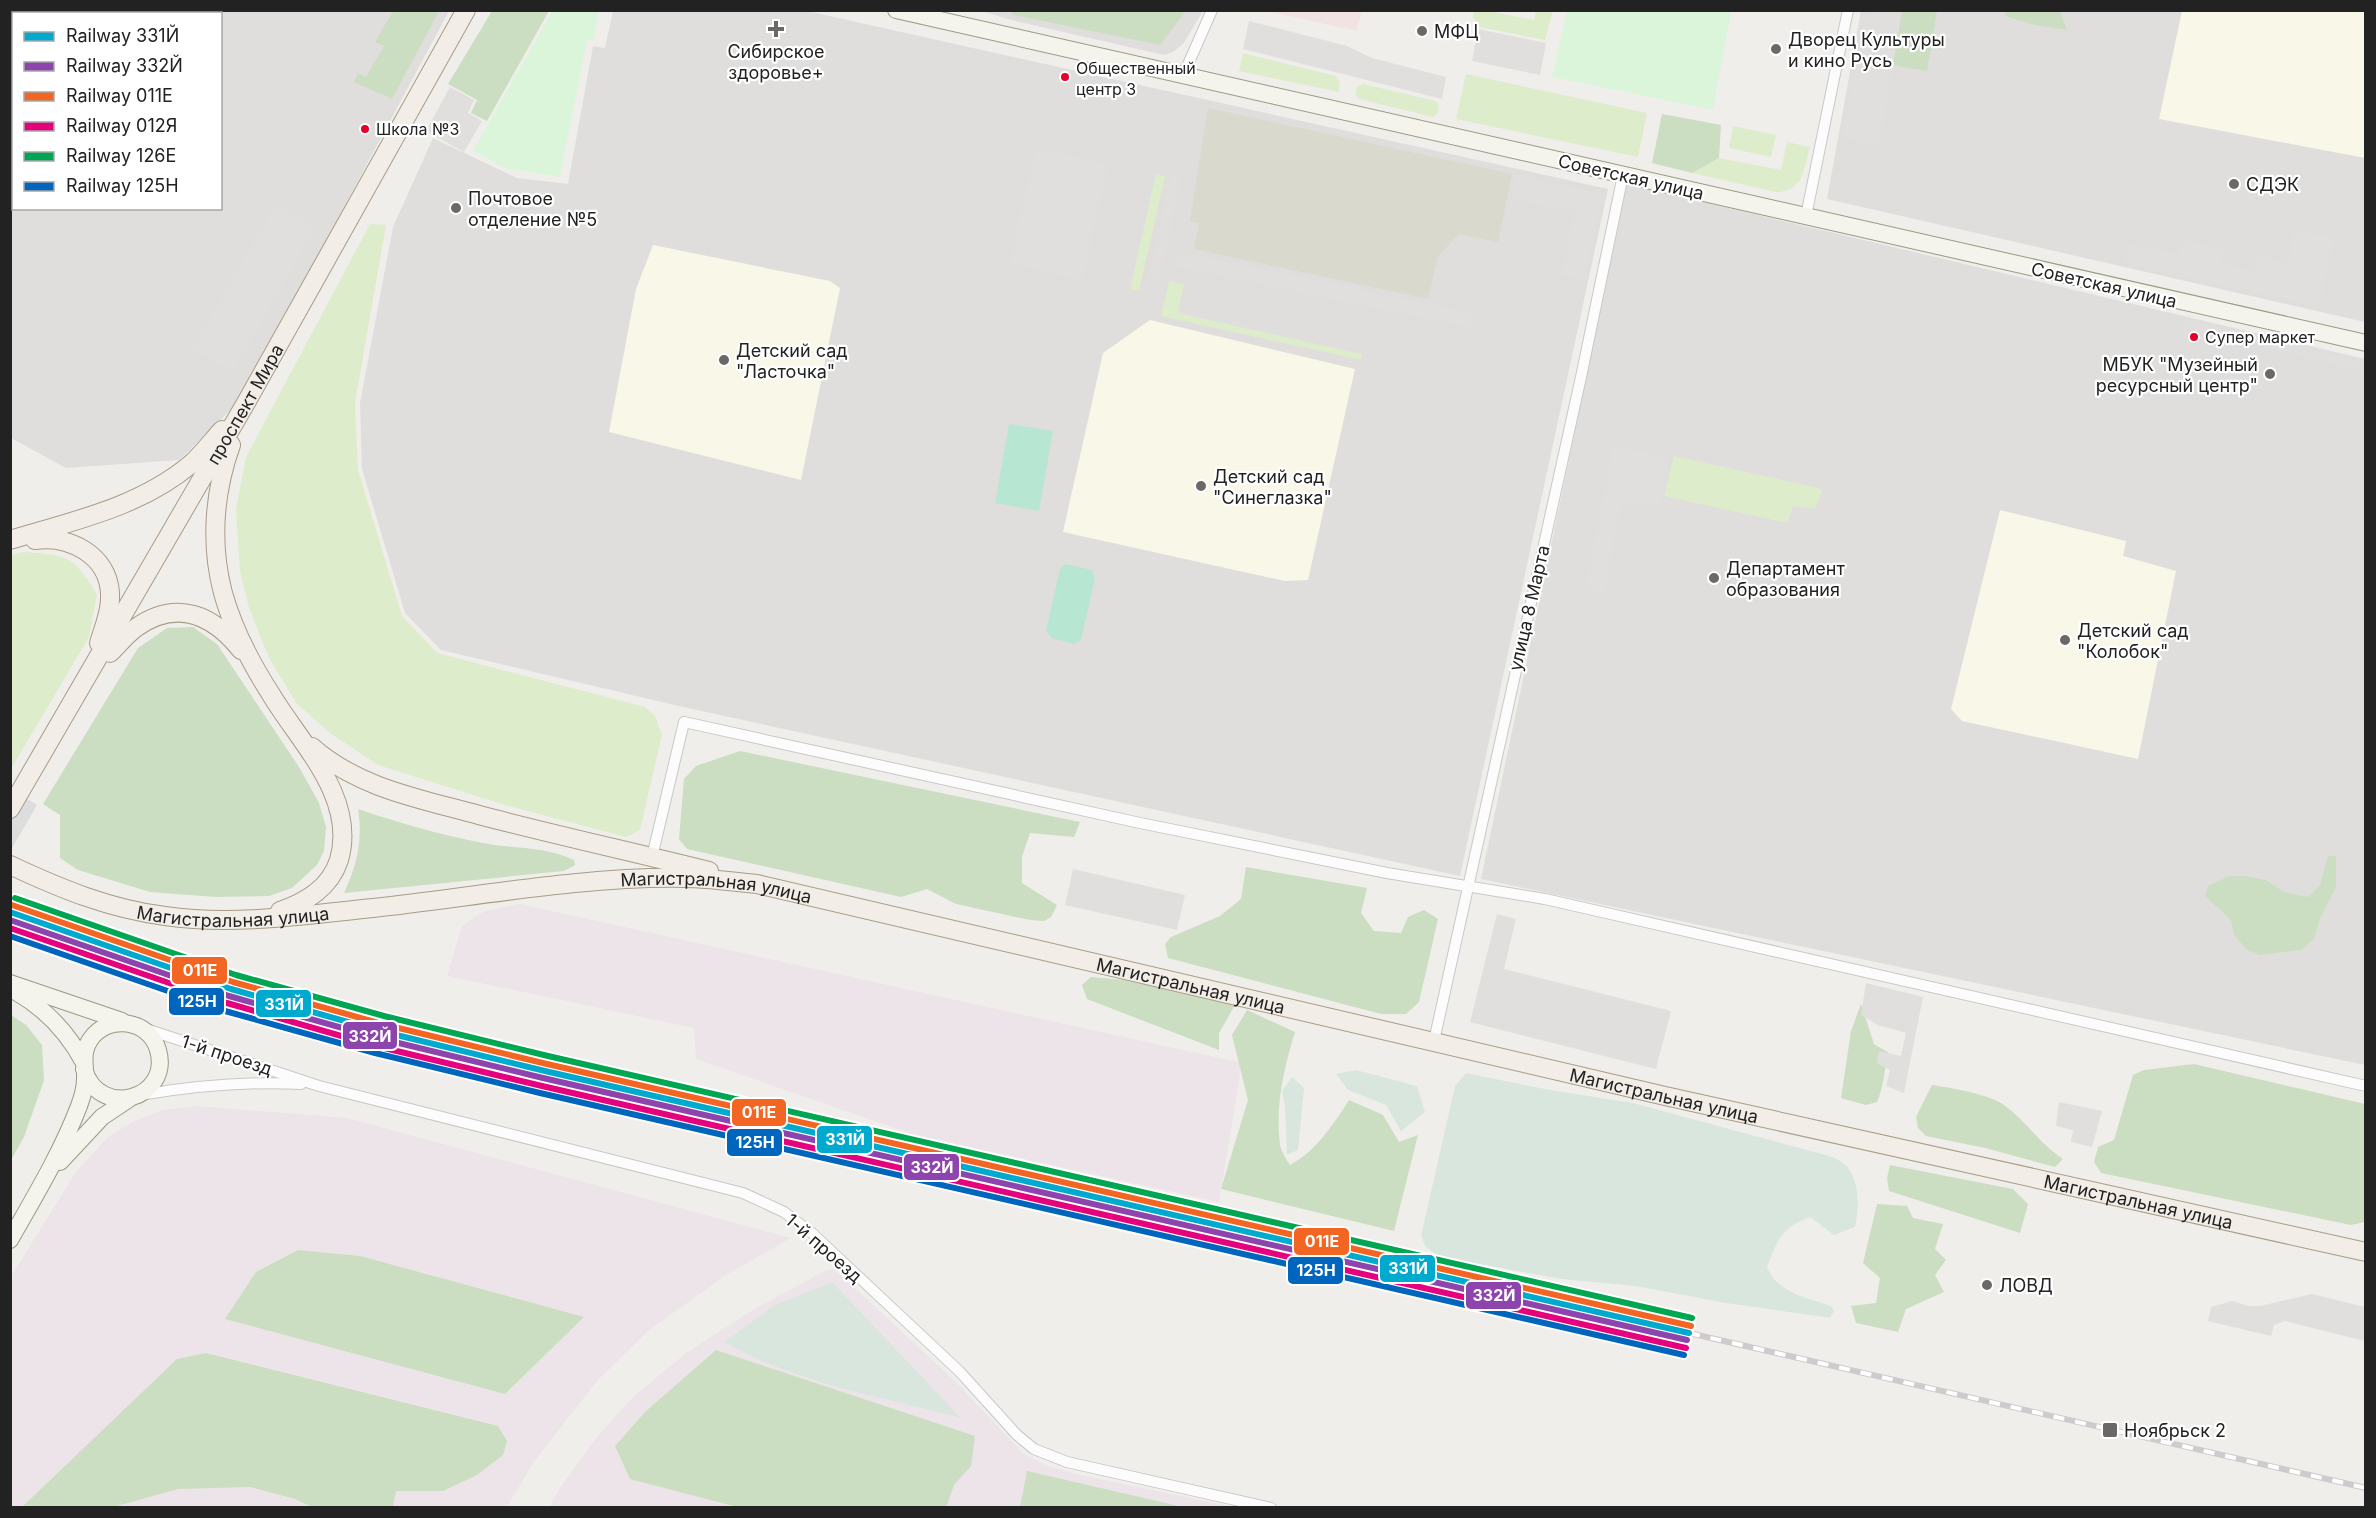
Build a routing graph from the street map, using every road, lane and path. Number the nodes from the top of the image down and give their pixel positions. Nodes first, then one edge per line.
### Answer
1 (466, 10) edge
2 (896, 10) edge
3 (1212, 10) edge
4 (1848, 10) edge
5 (1183, 76) junction
6 (1623, 176) junction
7 (1806, 216) junction
8 (2366, 343) edge
9 (247, 401) junction
10 (10, 542) edge
11 (256, 670) junction
12 (90, 674) junction
13 (302, 739) junction
14 (15, 802) edge
15 (652, 857) junction
16 (10, 865) edge
17 (757, 884) junction
18 (1468, 887) junction
19 (261, 918) junction
20 (10, 983) edge
21 (10, 988) edge
22 (132, 1024) junction
23 (1434, 1041) junction
24 (84, 1066) junction
25 (319, 1086) junction
26 (2366, 1086) edge
27 (134, 1097) junction
28 (44, 1181) junction
29 (10, 1240) edge
30 (2366, 1252) edge
31 (1270, 1508) edge

1 - 9 main road, проспект Мира
2 - 5 main road, Советская улица
3 - 5 street
4 - 7 street
5 - 6 main road, Советская улица
6 - 7 main road, Советская улица
6 - 18 street, улица 8 Марта
7 - 8 main road, Советская улица
9 - 10 main road
9 - 11 main road
9 - 12 main road, проспект Мира
10 - 12 main road
11 - 12 main road
11 - 13 main road
12 - 14 main road, проспект Мира
13 - 15 main road
13 - 19 main road
15 - 17 main road
15 - 18 street
16 - 19 main road, Магистральная улица
17 - 19 main road, Магистральная улица
17 - 23 main road, Магистральная улица
18 - 23 street, улица 8 Марта
18 - 26 street
20 - 22 main road
21 - 24 main road
22 - 24 main road
22 - 25 street, 1-й проезд
22 - 27 main road
23 - 30 main road, Магистральная улица
24 - 27 main road
24 - 28 main road
25 - 27 street, 1-й проезд
25 - 31 street, 1-й проезд
27 - 28 main road
28 - 29 main road

